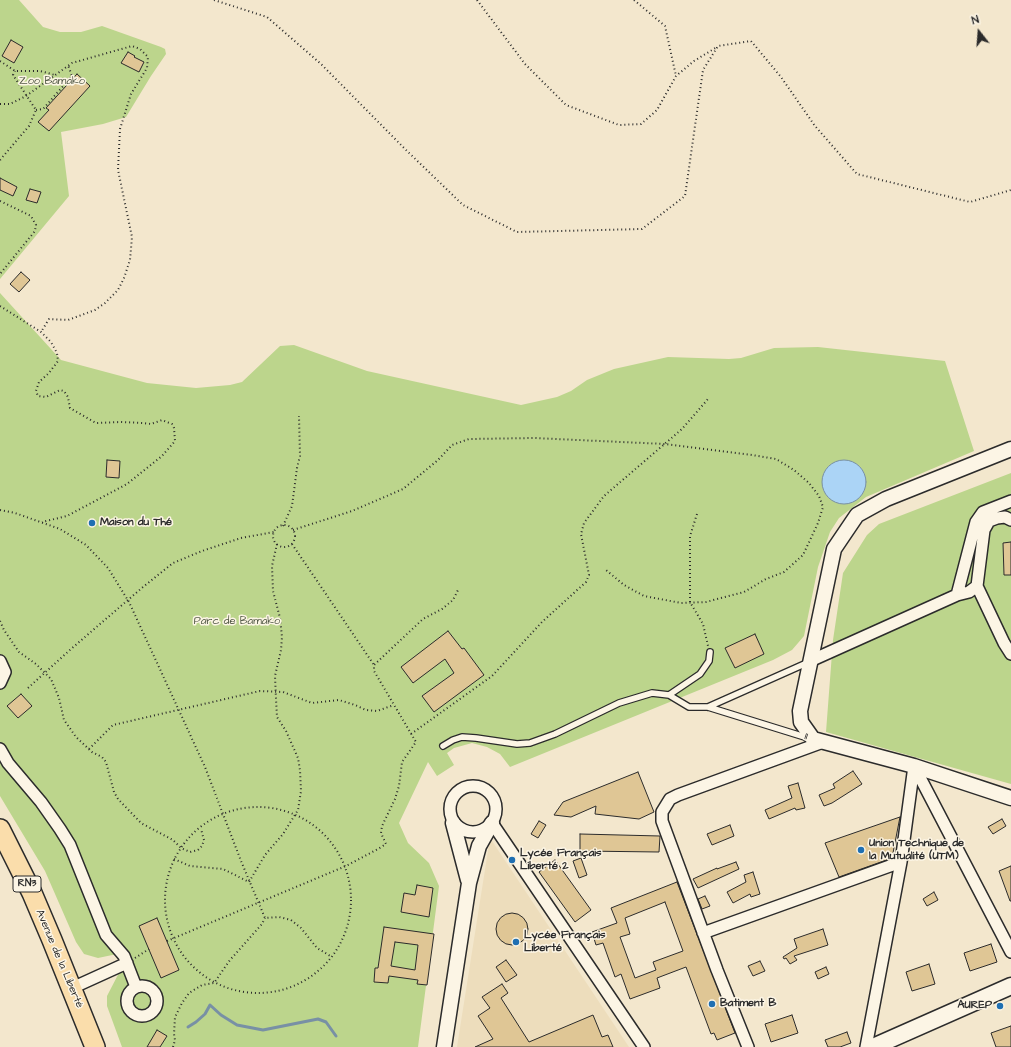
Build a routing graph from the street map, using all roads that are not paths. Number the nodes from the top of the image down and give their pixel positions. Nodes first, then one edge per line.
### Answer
1 (1011, 449) edge
2 (1011, 501) edge
3 (1011, 520) edge
4 (977, 586) junction
5 (957, 595) junction
6 (710, 652) road end
7 (1011, 654) edge
8 (0, 661) edge
9 (810, 661) junction
10 (0, 683) edge
11 (669, 695) junction
12 (708, 707) junction
13 (818, 740) junction
14 (443, 746) dead end
15 (0, 749) edge
16 (914, 766) junction
17 (1011, 798) edge
18 (453, 823) junction
19 (492, 823) junction
20 (0, 829) edge
21 (901, 862) junction
22 (469, 884) junction
23 (704, 933) junction
24 (1011, 952) edge
25 (127, 963) junction
26 (1011, 986) edge
27 (136, 987) dead end
28 (72, 988) junction
29 (95, 1047) edge
30 (444, 1047) edge
31 (644, 1047) edge
32 (748, 1047) edge
33 (866, 1047) edge
34 (873, 1047) edge

1 - 9 street
2 - 5 street
3 - 4 street
4 - 5 street
4 - 7 street
5 - 9 street
6 - 11 lane
8 - 10 street
9 - 12 lane
9 - 13 street
11 - 12 lane, 11
11 - 14 lane
12 - 13 lane, 11
13 - 16 street, 11
13 - 23 street
15 - 25 street
16 - 17 street, 11
16 - 21 street
16 - 24 street
18 - 19 street
18 - 19 street
18 - 22 street
19 - 22 street
19 - 31 street
20 - 28 highway, Avenue de la Liberté / RN3
21 - 23 street
21 - 33 street
22 - 30 street
23 - 32 street
25 - 27 street
25 - 28 street
26 - 34 main road
28 - 29 highway, Avenue de la Liberté / RN3

